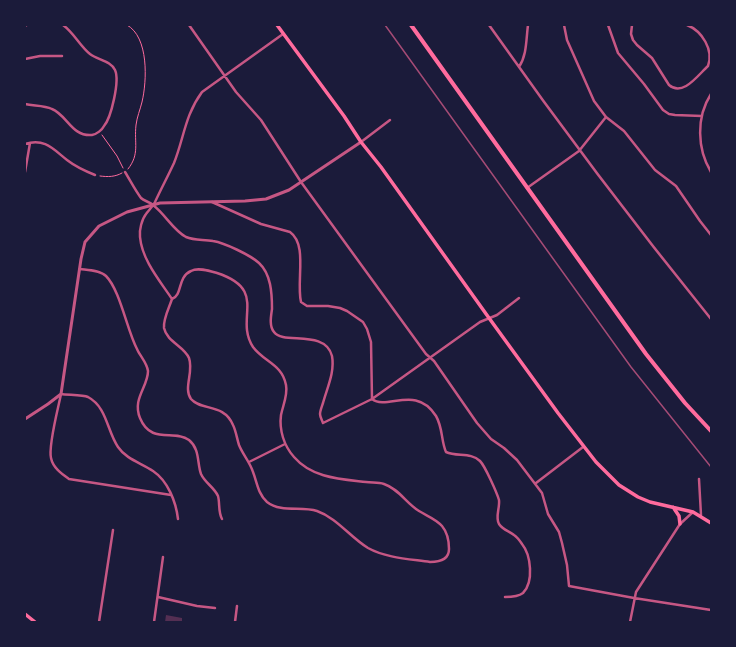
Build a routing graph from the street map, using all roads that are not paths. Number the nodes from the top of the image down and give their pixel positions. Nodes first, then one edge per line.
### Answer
1 (63, 25) edge
2 (189, 25) edge
3 (277, 25) edge
4 (411, 25) edge
5 (489, 25) edge
6 (528, 25) edge
7 (564, 25) edge
8 (608, 25) edge
9 (632, 25) edge
10 (687, 25) edge
11 (283, 34) junction
12 (62, 56) dead end
13 (25, 59) edge
14 (708, 66) junction
15 (519, 67) junction
16 (711, 70) edge
17 (225, 76) junction
18 (711, 94) edge
19 (25, 104) edge
20 (702, 116) junction
21 (606, 117) junction
22 (390, 120) dead end
23 (30, 142) junction
24 (361, 142) junction
25 (25, 144) edge
26 (579, 151) junction
27 (25, 172) edge
28 (125, 172) road end
29 (711, 172) edge
30 (95, 176) road end
31 (301, 182) junction
32 (527, 188) junction
33 (212, 202) junction
34 (153, 205) junction
35 (711, 235) edge
36 (80, 269) junction
37 (519, 298) dead end
38 (172, 299) junction
39 (489, 318) junction
40 (711, 320) edge
41 (430, 357) junction
42 (61, 394) junction
43 (372, 399) junction
44 (25, 419) edge
45 (711, 431) edge
46 (285, 444) junction
47 (583, 447) junction
48 (249, 462) junction
49 (699, 479) dead end
50 (536, 483) junction
51 (171, 495) junction
52 (673, 507) junction
53 (693, 512) junction
54 (701, 516) junction
55 (178, 519) dead end
56 (222, 519) dead end
57 (711, 523) edge
58 (680, 524) junction
59 (113, 530) dead end
60 (163, 557) dead end
61 (158, 597) junction
62 (505, 597) dead end
63 (634, 598) junction
64 (237, 606) dead end
65 (215, 608) dead end
66 (711, 610) edge
67 (25, 614) edge
68 (35, 622) edge
69 (99, 622) edge
70 (154, 622) edge
71 (235, 622) edge
72 (630, 622) edge

1 - 19 street
2 - 17 street
3 - 11 main road
4 - 32 main road
5 - 15 street
6 - 15 street
7 - 21 street
8 - 20 street
9 - 14 street
10 - 14 street
11 - 17 street
11 - 24 main road
12 - 13 street
14 - 16 street
15 - 26 street
17 - 31 street
17 - 34 street
18 - 20 street
20 - 29 street
21 - 26 street
21 - 35 street
22 - 24 street
23 - 25 street
23 - 27 street
23 - 30 street
24 - 31 street
24 - 39 main road
26 - 32 street
26 - 40 street
28 - 34 street
31 - 33 street
31 - 41 street
32 - 45 main road
33 - 34 street
33 - 43 street
34 - 36 street
34 - 38 street
34 - 43 street
36 - 42 street
36 - 56 street
37 - 39 street
38 - 46 street
38 - 48 street
39 - 41 street
39 - 47 main road
41 - 43 street
41 - 50 street
42 - 44 street
42 - 51 street
42 - 51 street
43 - 62 street
46 - 48 street
46 - 48 street
47 - 50 street
47 - 52 main road
49 - 54 street
50 - 63 street
51 - 55 street
52 - 53 main road
52 - 58 main road
53 - 54 main road
53 - 58 street
54 - 57 main road
58 - 63 street
59 - 69 street
60 - 61 street
61 - 65 street
61 - 70 street
63 - 66 street
63 - 72 street
64 - 71 street
67 - 68 main road

